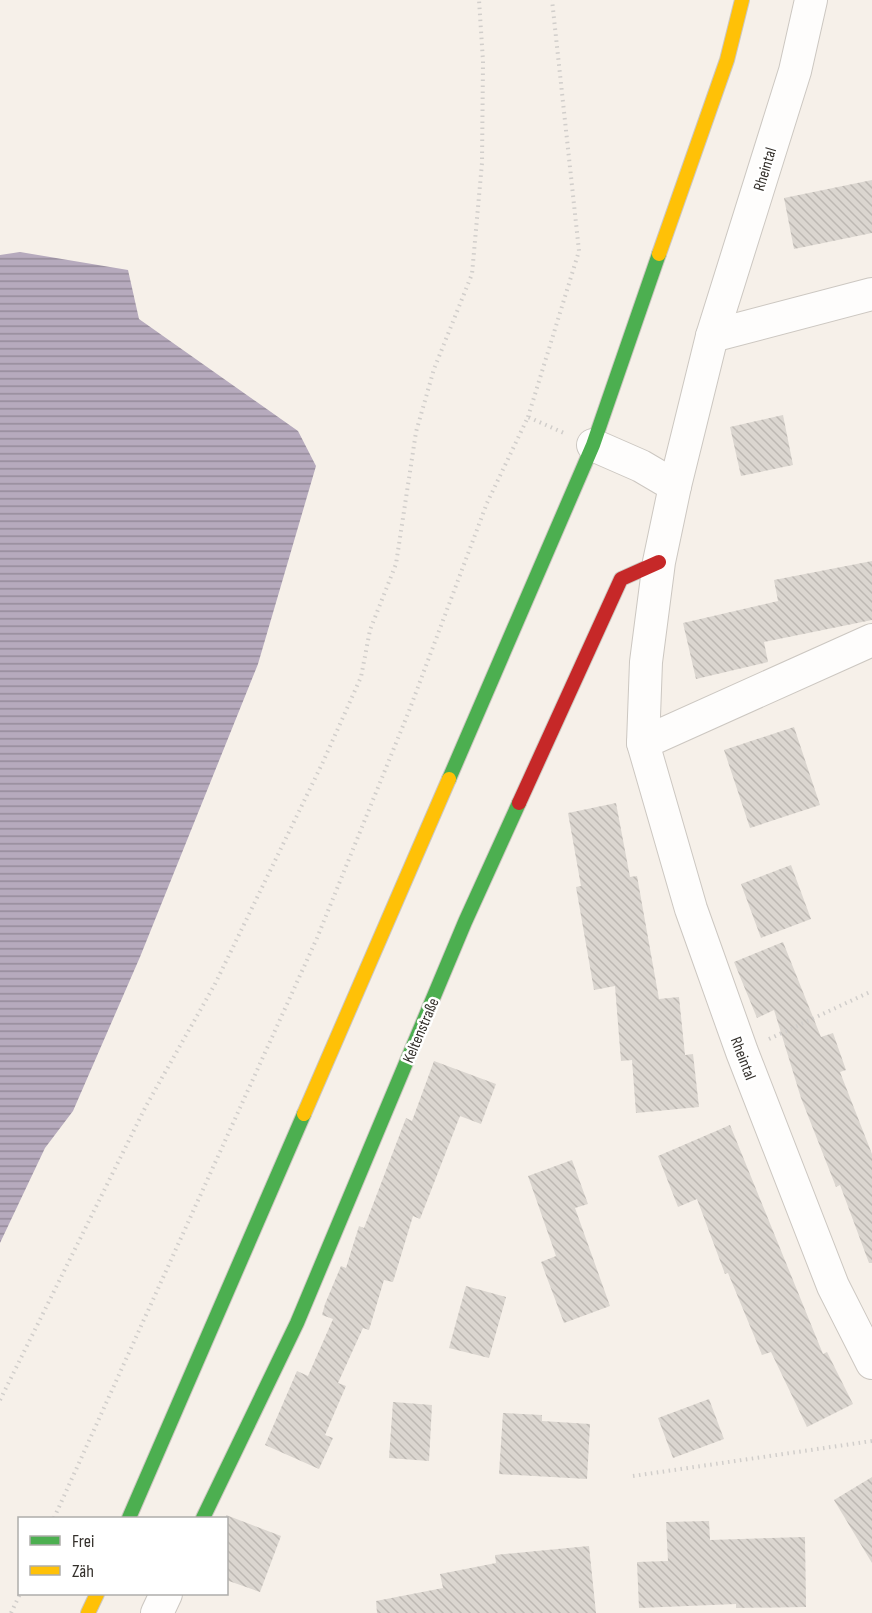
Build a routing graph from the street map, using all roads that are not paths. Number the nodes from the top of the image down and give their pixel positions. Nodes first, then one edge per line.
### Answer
1 (742, 0) edge
2 (811, 0) edge
3 (872, 294) edge
4 (712, 336) junction
5 (593, 446) junction
6 (675, 486) junction
7 (659, 562) junction
8 (872, 640) edge
9 (644, 743) junction
10 (872, 1363) edge
11 (129, 1517) edge
12 (202, 1517) edge
13 (96, 1595) edge
14 (165, 1595) edge
15 (88, 1613) edge
16 (157, 1613) edge

1 - 5 street
2 - 4 street, Rheintal
3 - 4 street
4 - 6 street, Rheintal
5 - 6 street
5 - 11 street
6 - 7 street, Rheintal
7 - 9 street, Rheintal
7 - 12 street, Keltenstraße
8 - 9 street
9 - 10 street, Rheintal
13 - 15 street
14 - 16 street

